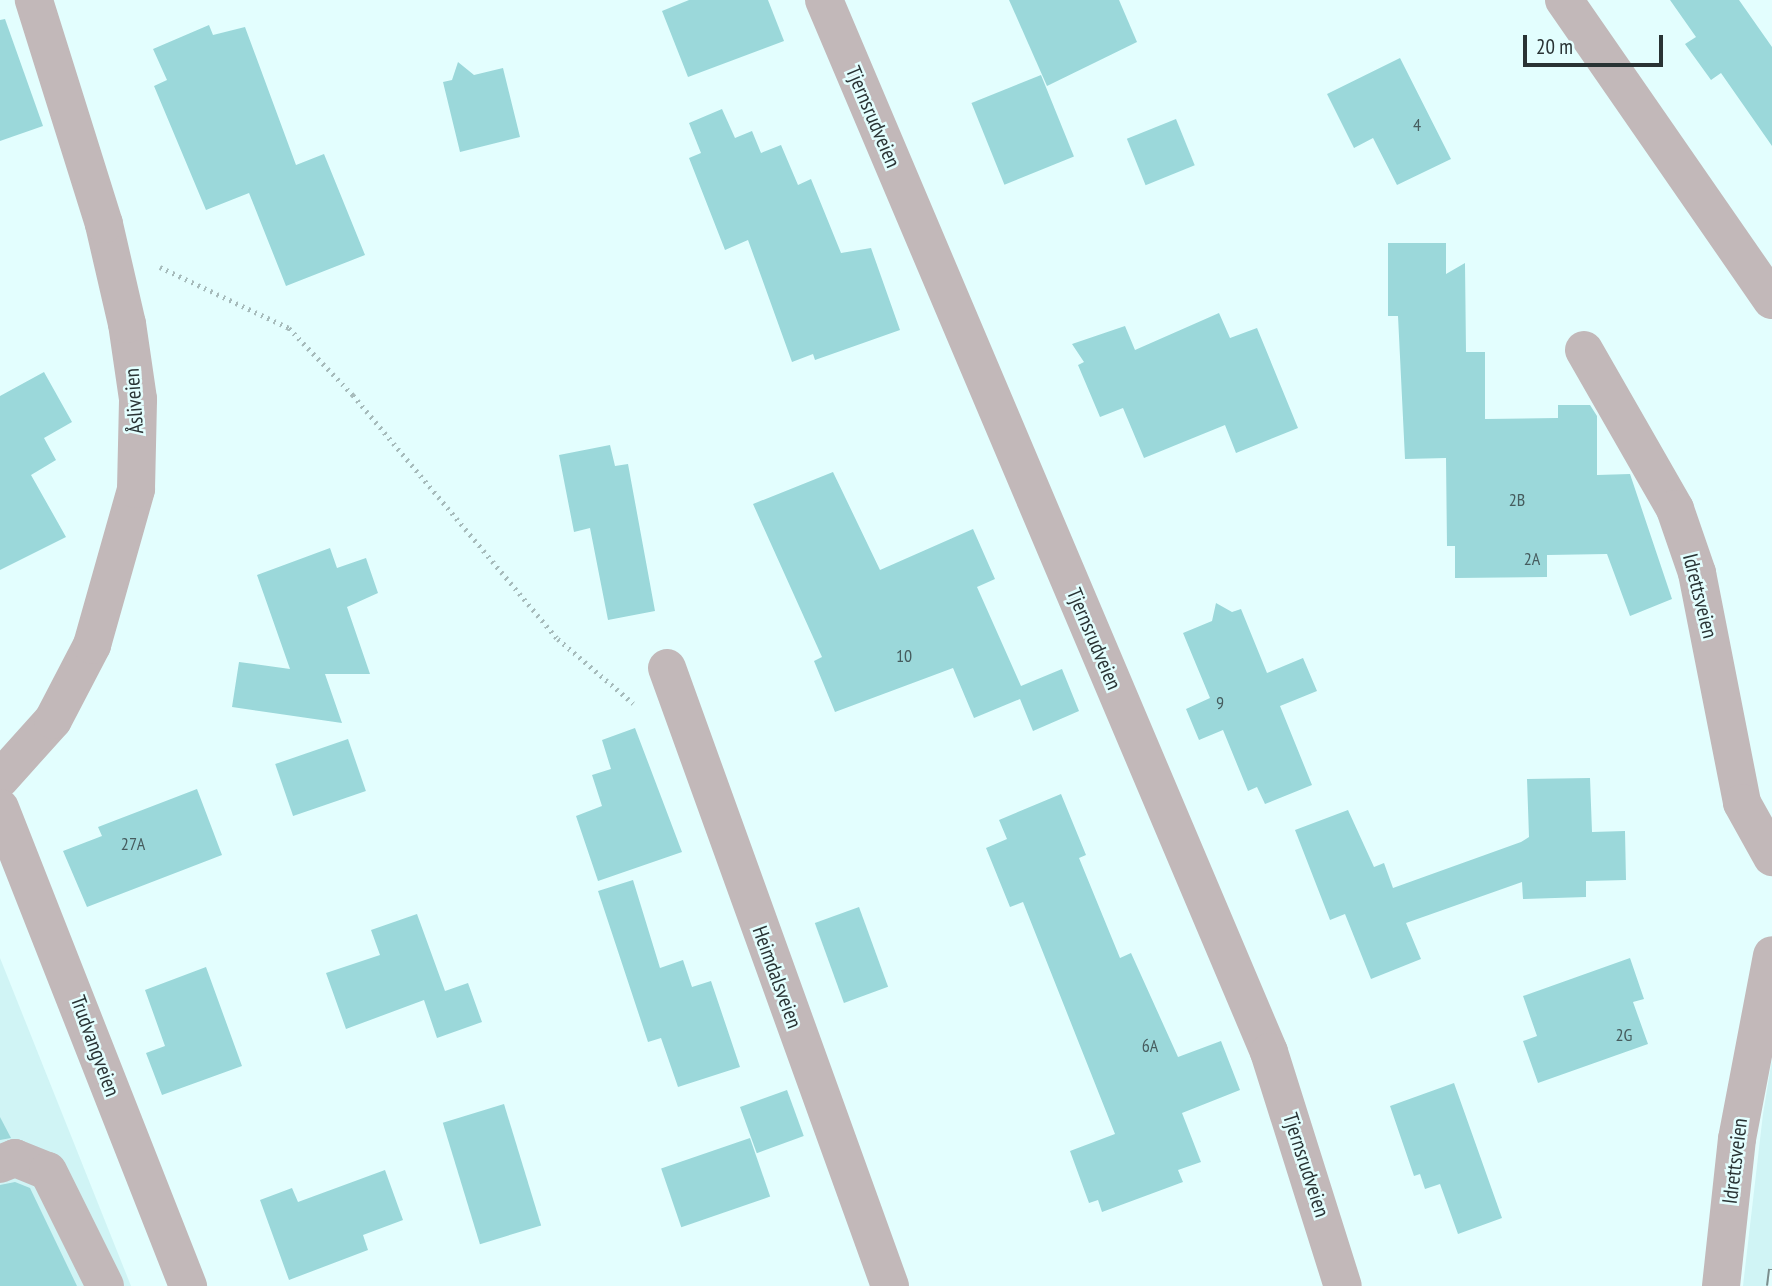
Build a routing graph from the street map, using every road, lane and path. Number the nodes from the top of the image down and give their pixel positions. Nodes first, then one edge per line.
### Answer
1 (34, 0) edge
2 (824, 0) edge
3 (1564, 0) edge
4 (156, 265) dead end
5 (1772, 300) edge
6 (1584, 350) dead end
7 (667, 668) dead end
8 (688, 727) junction
9 (0, 779) edge
10 (0, 808) edge
11 (1772, 857) edge
12 (1772, 955) edge
13 (0, 1164) edge
14 (105, 1286) edge
15 (188, 1286) edge
16 (890, 1286) edge
17 (1343, 1286) edge
18 (1721, 1286) edge

1 - 9 street, Åsliveien
2 - 17 street, Tjernsrudveien
3 - 5 street
4 - 8 path
6 - 11 street, Idrettsveien
7 - 8 street, Heimdalsveien
8 - 16 street, Heimdalsveien
10 - 15 street, Trudvangveien
12 - 18 street, Idrettsveien
13 - 14 street

